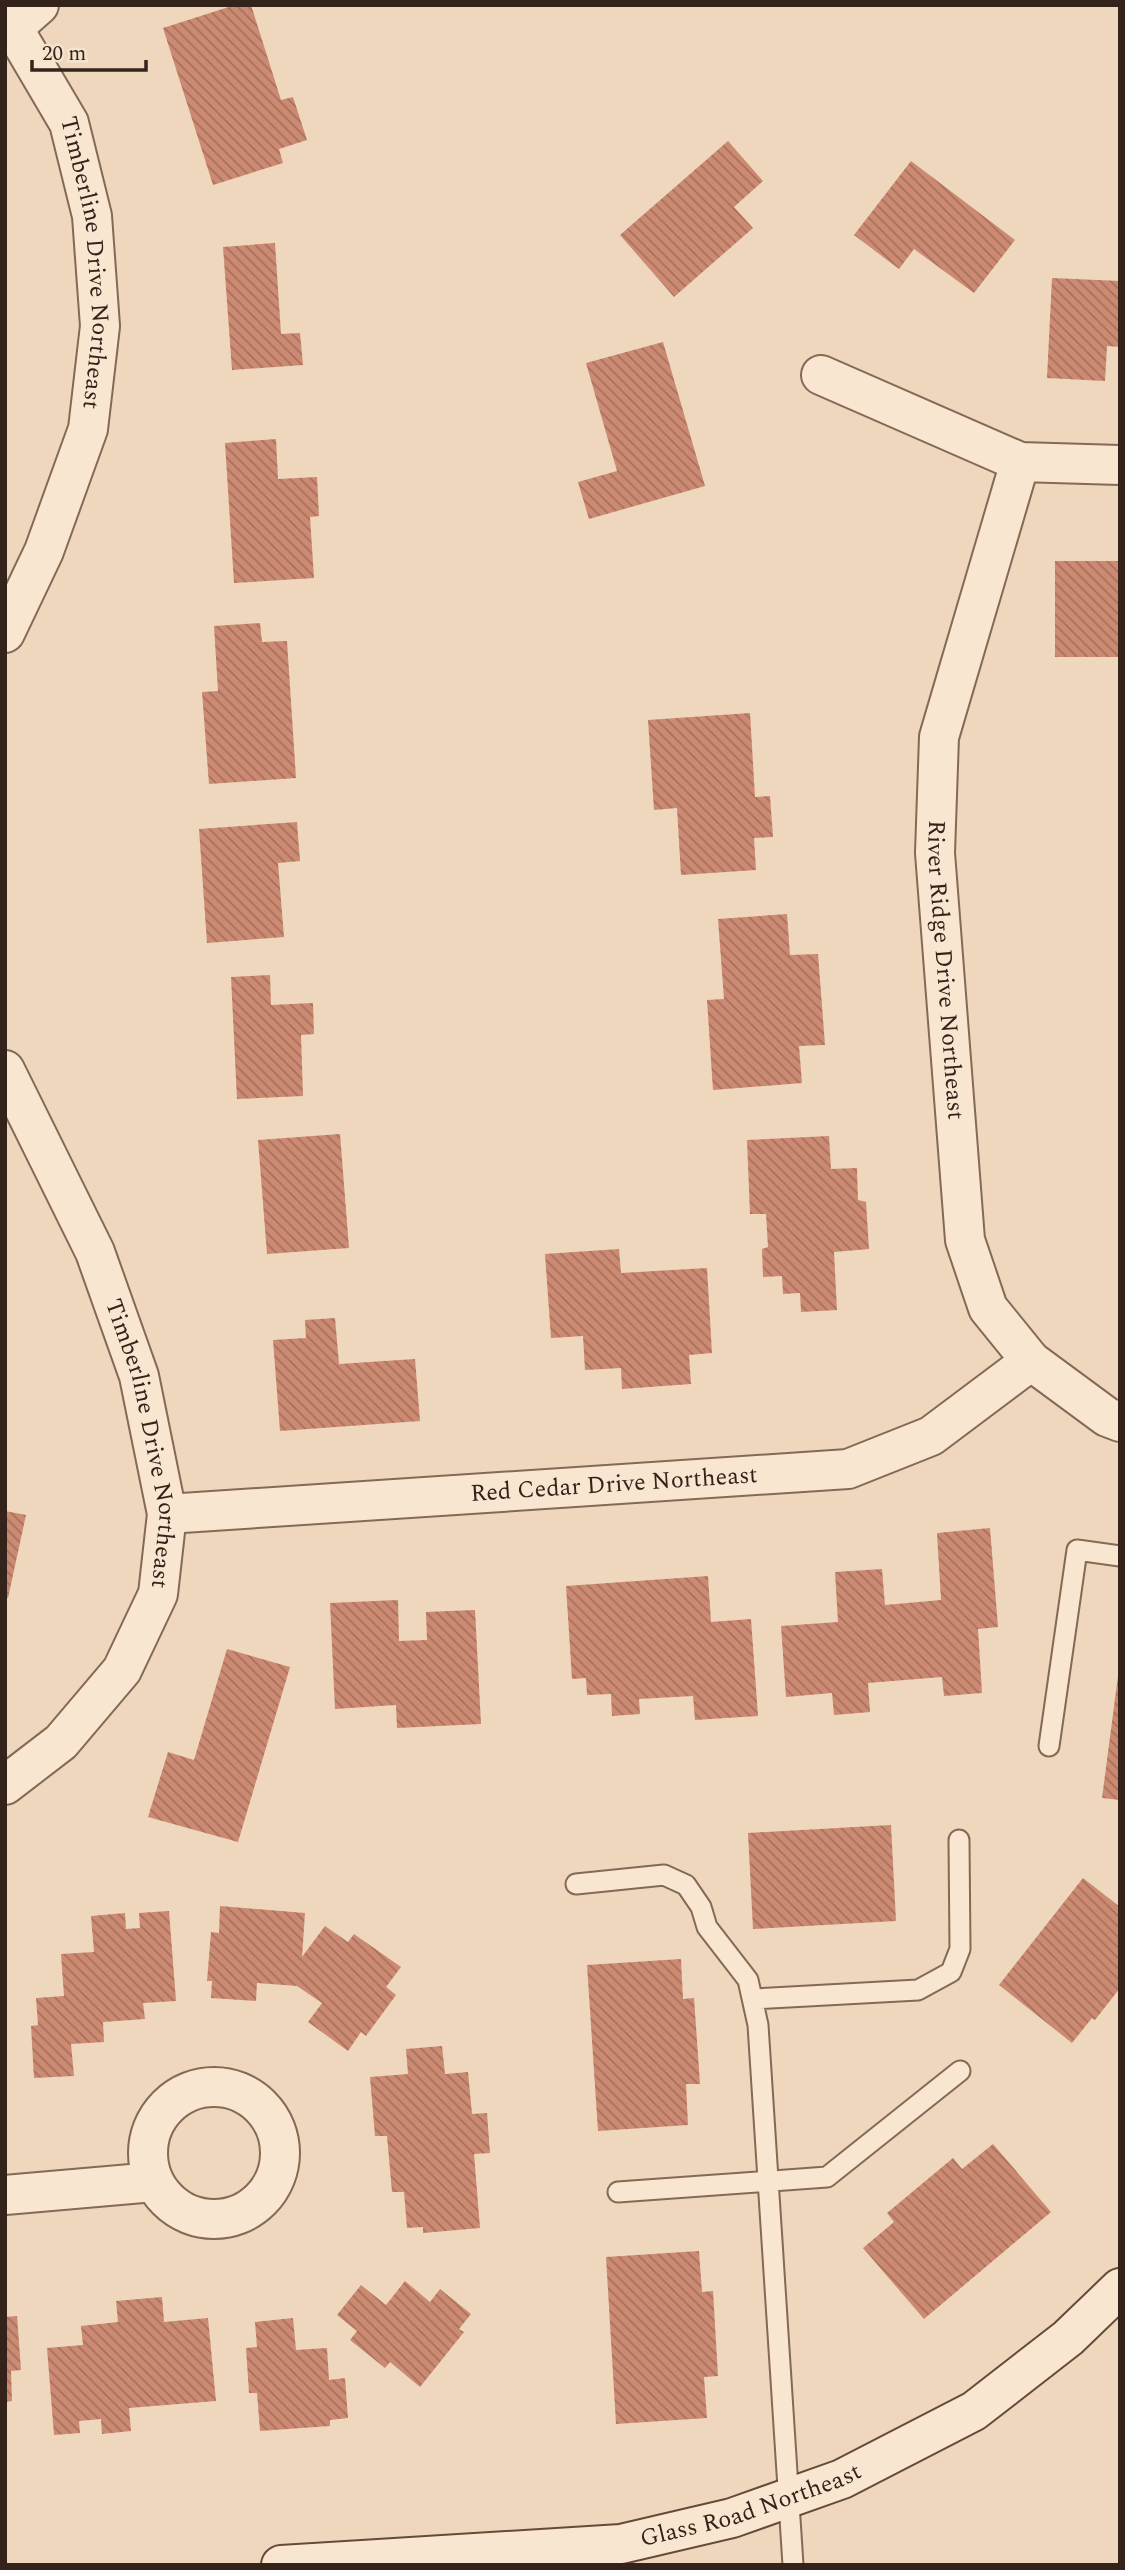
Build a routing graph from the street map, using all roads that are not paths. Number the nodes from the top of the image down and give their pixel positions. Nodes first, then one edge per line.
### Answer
1 (19, 18) edge
2 (821, 374) dead end
3 (1020, 462) junction
4 (1120, 465) edge
5 (5, 634) edge
6 (5, 1070) edge
7 (1031, 1361) junction
8 (1120, 1422) edge
9 (167, 1514) junction
10 (1120, 1556) edge
11 (1049, 1746) dead end
12 (5, 1785) edge
13 (959, 1840) dead end
14 (576, 1884) dead end
15 (753, 1999) junction
16 (960, 2071) dead end
17 (768, 2181) junction
18 (154, 2182) dead end
19 (618, 2192) dead end
20 (5, 2195) edge
21 (1111, 2302) edge
22 (790, 2498) junction
23 (281, 2565) edge
24 (793, 2565) edge

1 - 5 street, Timberline Drive Northeast
2 - 3 street
3 - 4 street
3 - 7 street, River Ridge Drive Northeast
6 - 9 street, Timberline Drive Northeast
7 - 8 street, River Ridge Drive Northeast
7 - 9 street, Red Cedar Drive Northeast
9 - 12 street, Timberline Drive Northeast
10 - 11 lane
13 - 15 lane
14 - 15 lane
15 - 17 lane
16 - 17 lane
17 - 19 lane
17 - 22 lane
18 - 20 street
21 - 22 street, Glass Road Northeast
22 - 23 street, Glass Road Northeast
22 - 24 lane

